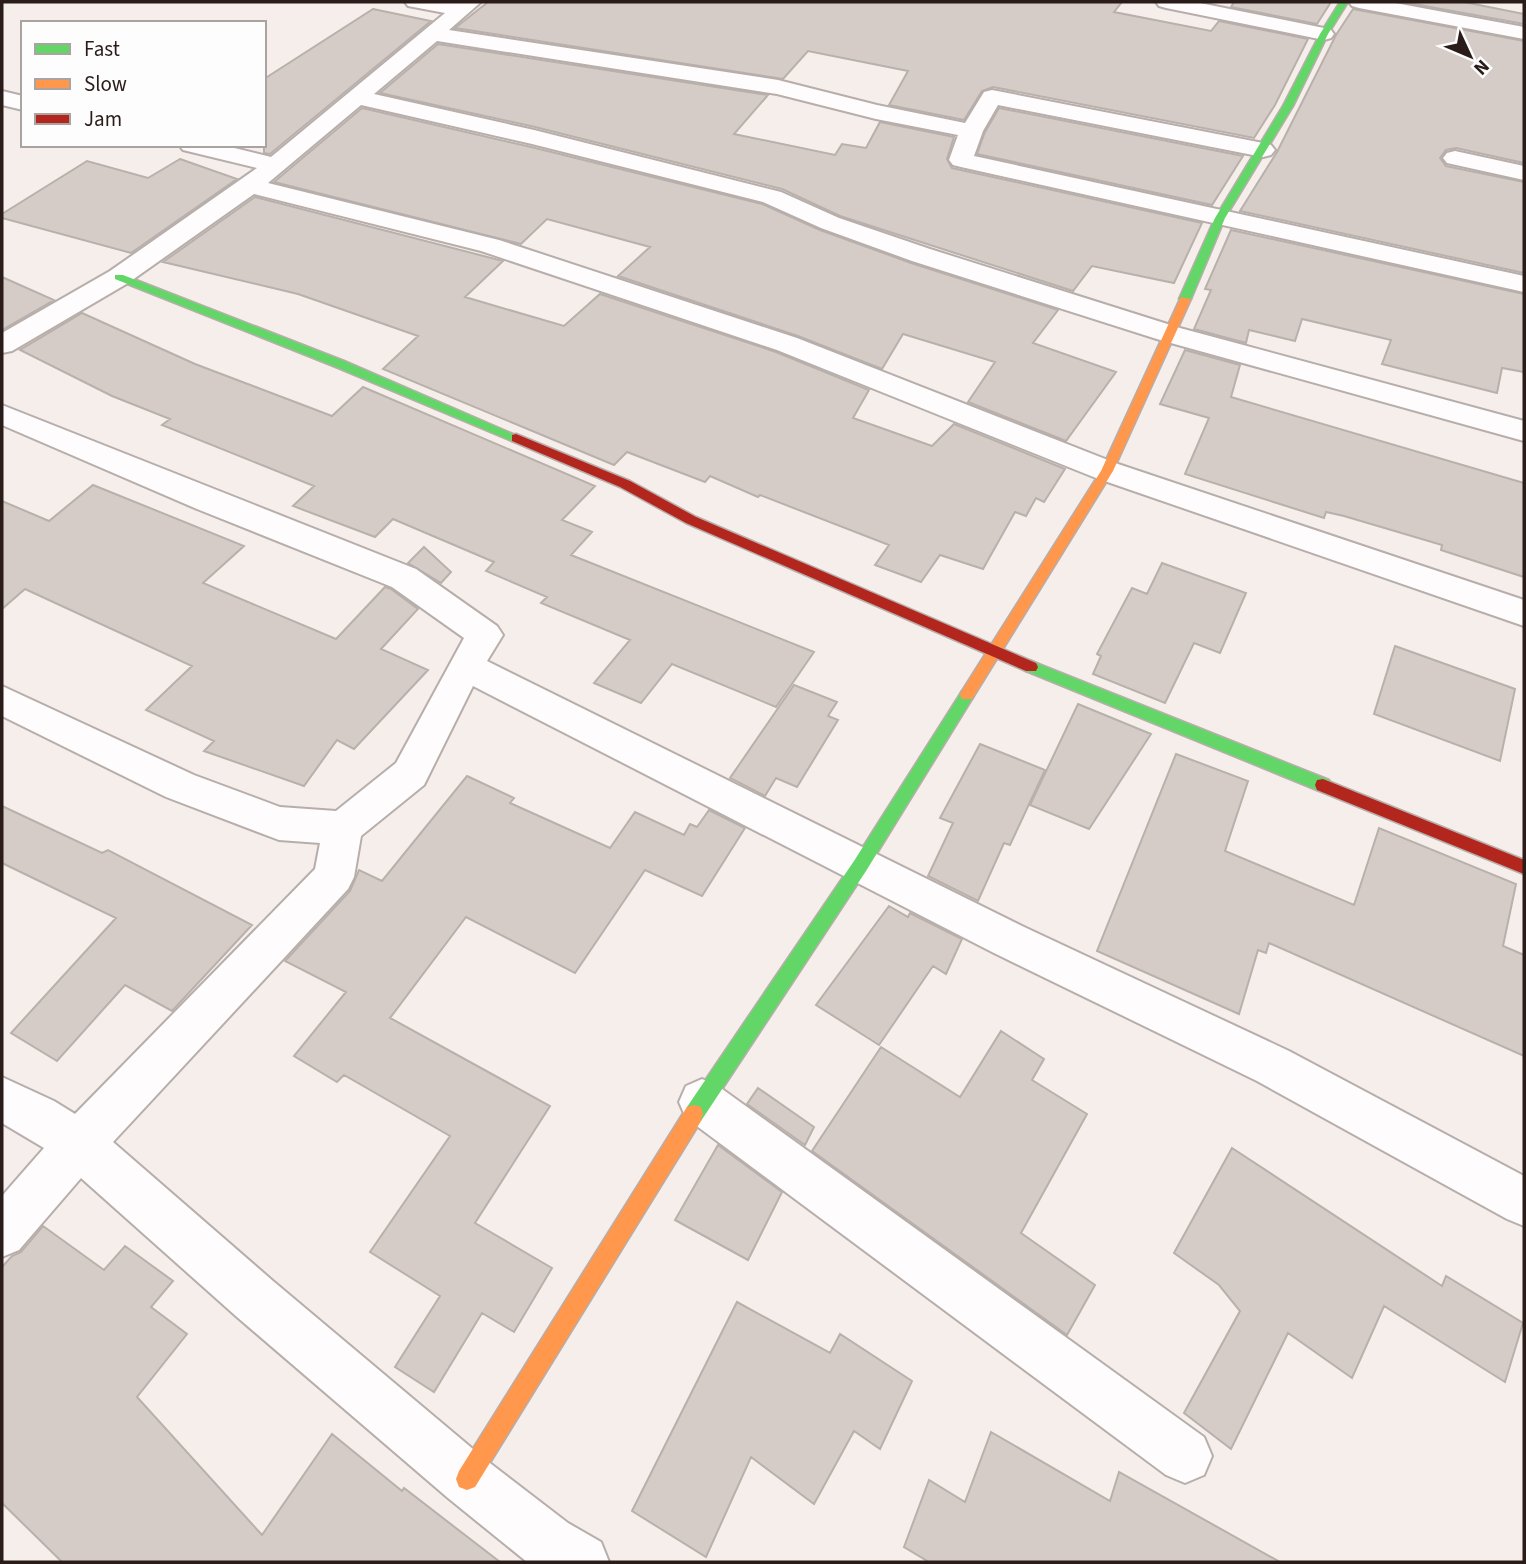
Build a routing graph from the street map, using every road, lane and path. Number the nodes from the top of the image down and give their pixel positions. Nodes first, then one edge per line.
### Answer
1 (415, 2) edge
2 (1166, 2) edge
3 (1344, 2) edge
4 (1359, 2) edge
5 (466, 6) edge
6 (1524, 33) edge
7 (432, 34) junction
8 (1324, 34) junction
9 (355, 97) junction
10 (2, 98) edge
11 (21, 103) edge
12 (971, 131) junction
13 (199, 147) edge
14 (1263, 150) junction
15 (1455, 158) dead end
16 (275, 165) junction
17 (1524, 173) edge
18 (250, 186) junction
19 (1220, 218) junction
20 (119, 277) junction
21 (1524, 284) edge
22 (1170, 334) junction
23 (2, 345) edge
24 (2, 414) edge
25 (1524, 431) edge
26 (1107, 471) junction
27 (1524, 613) edge
28 (992, 652) junction
29 (465, 666) junction
30 (2, 700) edge
31 (343, 828) junction
32 (860, 866) junction
33 (1524, 867) edge
34 (2, 1099) edge
35 (702, 1102) junction
36 (79, 1144) junction
37 (1524, 1202) edge
38 (2, 1234) edge
39 (1185, 1457) dead end
40 (467, 1479) junction
41 (556, 1556) edge

1 - 5 street
2 - 8 street
3 - 8 street
4 - 6 street
5 - 7 street
7 - 9 street
7 - 12 street
8 - 14 street
9 - 16 street
9 - 22 street
10 - 11 street
12 - 14 street
12 - 19 street
13 - 16 street
14 - 19 street
15 - 17 street
16 - 18 street
18 - 20 street
18 - 26 street
19 - 21 street
19 - 22 street
20 - 23 street
20 - 28 street
22 - 25 street
22 - 26 street
24 - 29 street
26 - 27 street
26 - 28 street
28 - 32 street
28 - 33 street
29 - 31 street
29 - 32 street
30 - 31 street
31 - 36 street
32 - 35 street
32 - 37 street
34 - 36 street
35 - 39 street
35 - 40 street
36 - 38 street
36 - 40 street
40 - 41 street

